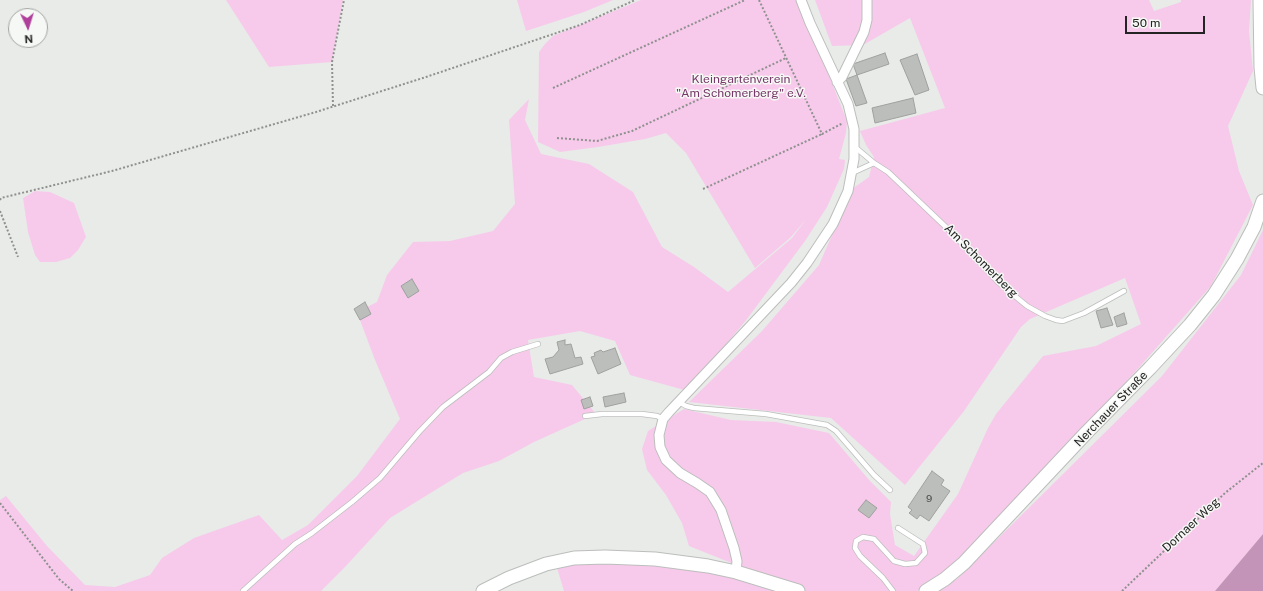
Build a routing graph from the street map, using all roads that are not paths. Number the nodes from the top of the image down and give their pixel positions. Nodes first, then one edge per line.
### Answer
1 (801, 0) edge
2 (867, 0) edge
3 (1260, 0) edge
4 (837, 82) junction
5 (1263, 88) edge
6 (854, 146) junction
7 (874, 163) junction
8 (851, 173) junction
9 (1263, 201) edge
10 (1124, 291) dead end
11 (538, 344) dead end
12 (679, 402) junction
13 (585, 416) dead end
14 (663, 419) junction
15 (890, 490) dead end
16 (898, 528) dead end
17 (736, 572) junction
18 (773, 587) edge
19 (243, 591) edge
20 (483, 591) edge
21 (798, 591) edge
22 (893, 591) edge
23 (926, 591) edge

1 - 4 street
2 - 4 street
3 - 5 main road
4 - 6 street
6 - 7 lane, Am Schomerberg
6 - 8 street
7 - 8 lane
7 - 10 lane, Am Schomerberg
8 - 12 street
9 - 23 main road, Nerchauer Straße
11 - 19 lane
12 - 14 street
12 - 15 lane
13 - 14 lane
14 - 17 street
16 - 22 lane
17 - 18 main road
17 - 20 main road
18 - 21 main road

